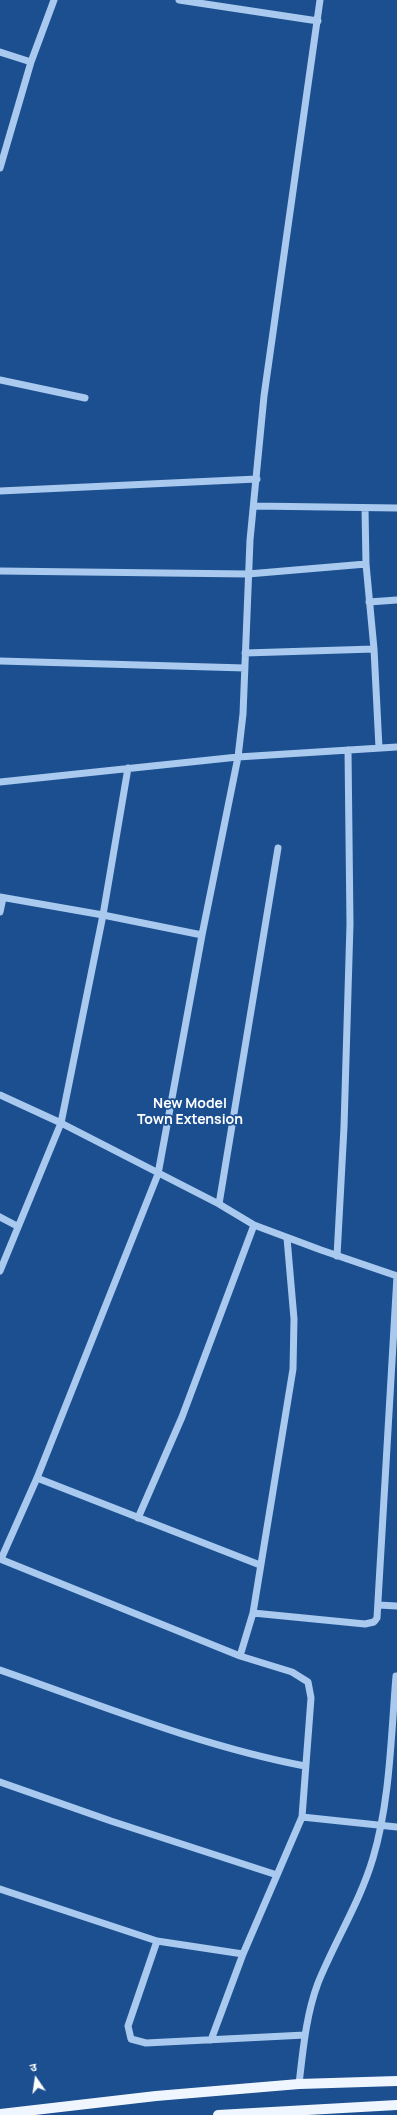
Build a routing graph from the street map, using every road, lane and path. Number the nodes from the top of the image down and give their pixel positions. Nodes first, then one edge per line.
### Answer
1 (54, 0) edge
2 (179, 0) edge
3 (320, 0) edge
4 (212, 2) edge
5 (318, 21) junction
6 (0, 52) edge
7 (31, 62) junction
8 (0, 168) edge
9 (0, 380) edge
10 (85, 398) dead end
11 (257, 479) junction
12 (0, 491) edge
13 (254, 506) junction
14 (365, 508) junction
15 (397, 508) edge
16 (366, 564) junction
17 (0, 571) edge
18 (248, 574) junction
19 (397, 600) edge
20 (369, 602) junction
21 (374, 649) junction
22 (245, 653) junction
23 (0, 661) edge
24 (245, 668) junction
25 (397, 747) edge
26 (379, 748) junction
27 (348, 750) junction
28 (238, 757) junction
29 (128, 768) junction
30 (0, 782) edge
31 (278, 848) dead end
32 (2, 898) edge
33 (0, 912) edge
34 (102, 915) junction
35 (202, 935) junction
36 (0, 1095) edge
37 (61, 1123) junction
38 (158, 1174) junction
39 (219, 1204) junction
40 (0, 1217) edge
41 (254, 1225) junction
42 (17, 1226) junction
43 (287, 1238) junction
44 (337, 1256) junction
45 (0, 1271) edge
46 (397, 1276) edge
47 (37, 1478) junction
48 (138, 1518) junction
49 (1, 1559) edge
50 (260, 1564) junction
51 (378, 1605) junction
52 (397, 1606) edge
53 (253, 1613) junction
54 (240, 1656) junction
55 (0, 1670) edge
56 (396, 1676) edge
57 (305, 1766) junction
58 (0, 1782) edge
59 (302, 1817) junction
60 (382, 1826) junction
61 (397, 1827) edge
62 (277, 1875) junction
63 (1, 1892) edge
64 (157, 1941) junction
65 (243, 1954) junction
66 (305, 2034) junction
67 (211, 2040) junction
68 (397, 2081) edge
69 (299, 2084) junction
70 (397, 2105) edge
71 (0, 2114) edge
72 (218, 2115) edge

1 - 7 street
2 - 4 street
3 - 5 street
4 - 5 street
5 - 11 street
6 - 7 street
7 - 8 street
9 - 10 street
11 - 12 street
11 - 13 street
13 - 14 street
13 - 18 street
14 - 15 street
14 - 16 street
16 - 18 street
16 - 20 street
17 - 18 street
18 - 22 street
19 - 20 street
20 - 21 street
21 - 22 street
21 - 26 street
22 - 24 street
23 - 24 street
24 - 28 street
25 - 26 street
26 - 27 street
27 - 28 street
27 - 44 street
28 - 29 street
28 - 35 street
29 - 30 street
29 - 34 street
31 - 39 street
32 - 33 street
32 - 34 street
34 - 35 street
34 - 37 street
35 - 38 street
36 - 37 street
37 - 38 street
37 - 42 street
38 - 39 street
38 - 47 street
39 - 41 street
40 - 42 street
41 - 43 street
41 - 48 street
42 - 45 street
43 - 44 street
43 - 50 street
44 - 46 street
46 - 51 street
47 - 48 street
47 - 49 street
48 - 50 street
49 - 54 street
50 - 53 street
51 - 52 street
51 - 53 street
53 - 54 street
54 - 57 street
55 - 57 street
56 - 60 street
57 - 59 street
58 - 62 street
59 - 60 street
59 - 62 street
60 - 61 street
60 - 66 street
62 - 65 street
63 - 64 street
64 - 65 street
64 - 67 street
65 - 67 street
66 - 67 street
66 - 69 street
68 - 69 main road
69 - 71 main road
70 - 72 main road

